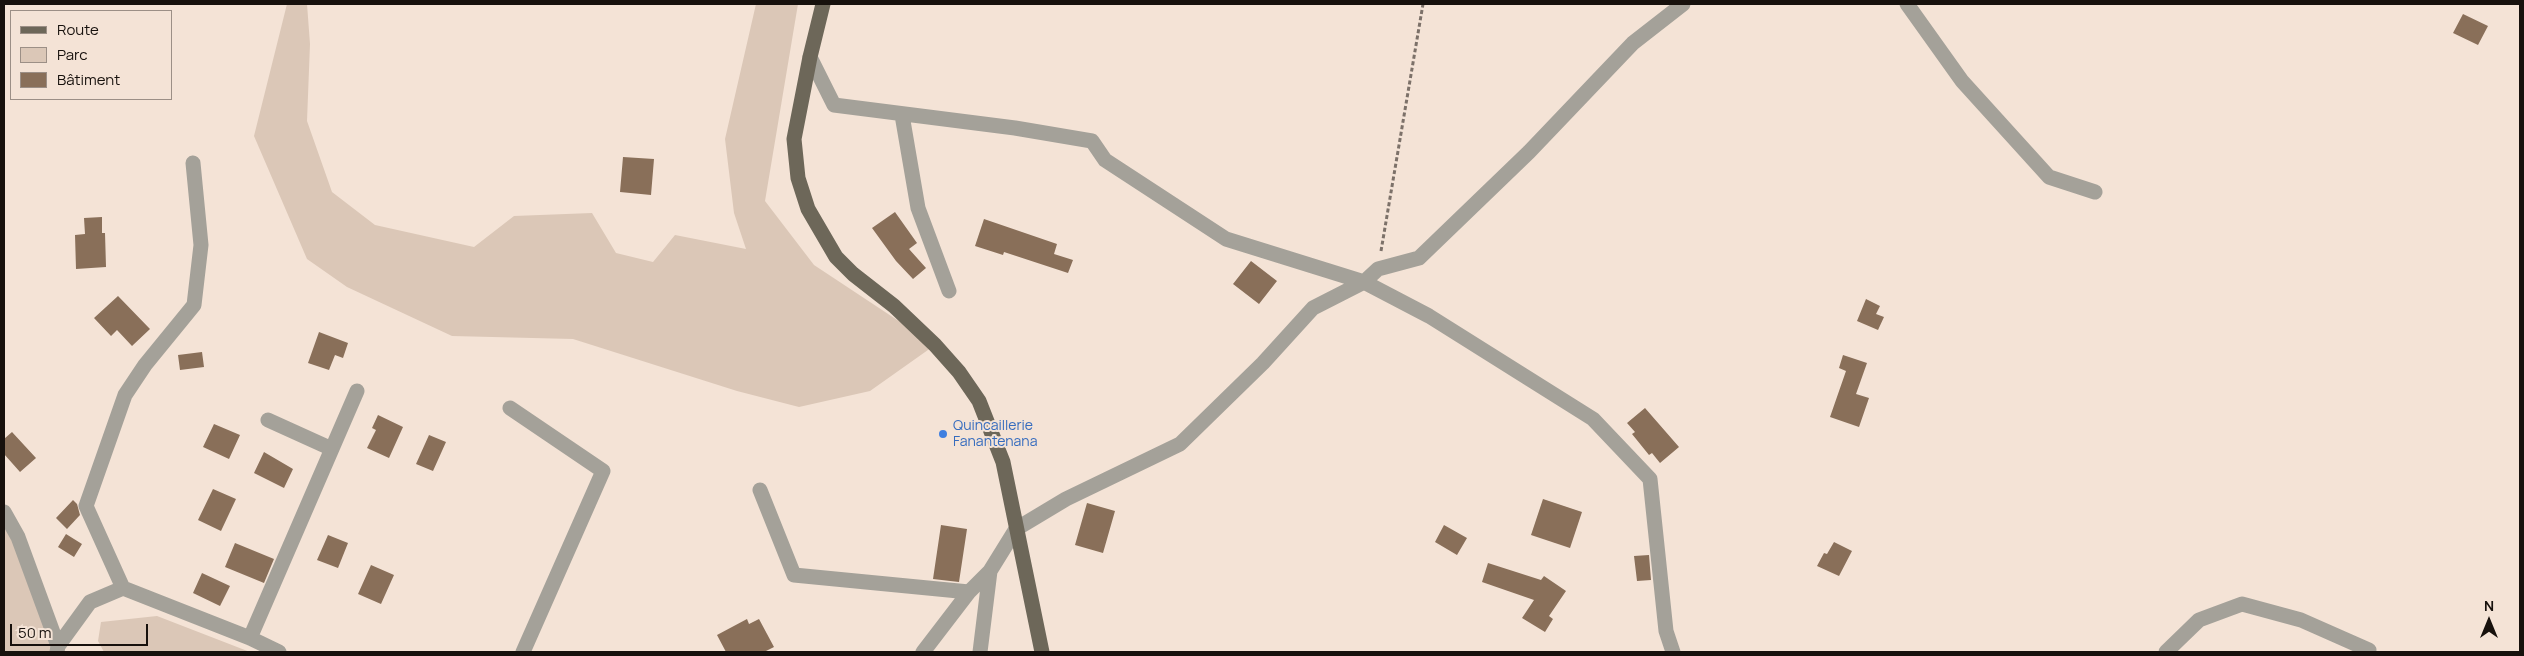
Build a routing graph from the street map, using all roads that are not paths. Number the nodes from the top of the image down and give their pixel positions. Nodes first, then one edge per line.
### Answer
1 (823, 4) edge
2 (1683, 4) edge
3 (1908, 4) edge
4 (810, 58) junction
5 (902, 115) junction
6 (193, 163) dead end
7 (2095, 192) dead end
8 (1364, 282) junction
9 (950, 291) dead end
10 (357, 391) dead end
11 (510, 408) dead end
12 (268, 420) dead end
13 (332, 449) junction
14 (760, 490) dead end
15 (4, 512) edge
16 (1016, 529) junction
17 (990, 571) junction
18 (123, 588) junction
19 (968, 592) junction
20 (250, 638) junction
21 (58, 649) edge
22 (2369, 650) dead end
23 (279, 652) edge
24 (523, 652) edge
25 (924, 652) edge
26 (980, 652) edge
27 (1042, 652) edge
28 (1673, 652) edge
29 (2166, 652) edge

1 - 4 main road
2 - 8 street
3 - 7 street
4 - 5 street
4 - 16 main road
5 - 8 street
5 - 9 street
6 - 18 street
8 - 16 street
8 - 28 street
10 - 13 street
11 - 24 street
12 - 13 street
13 - 20 street
14 - 19 street
15 - 21 street
16 - 17 street
16 - 27 main road
17 - 19 street
17 - 26 street
18 - 20 street
18 - 21 street
19 - 25 street
20 - 23 street
22 - 29 street

